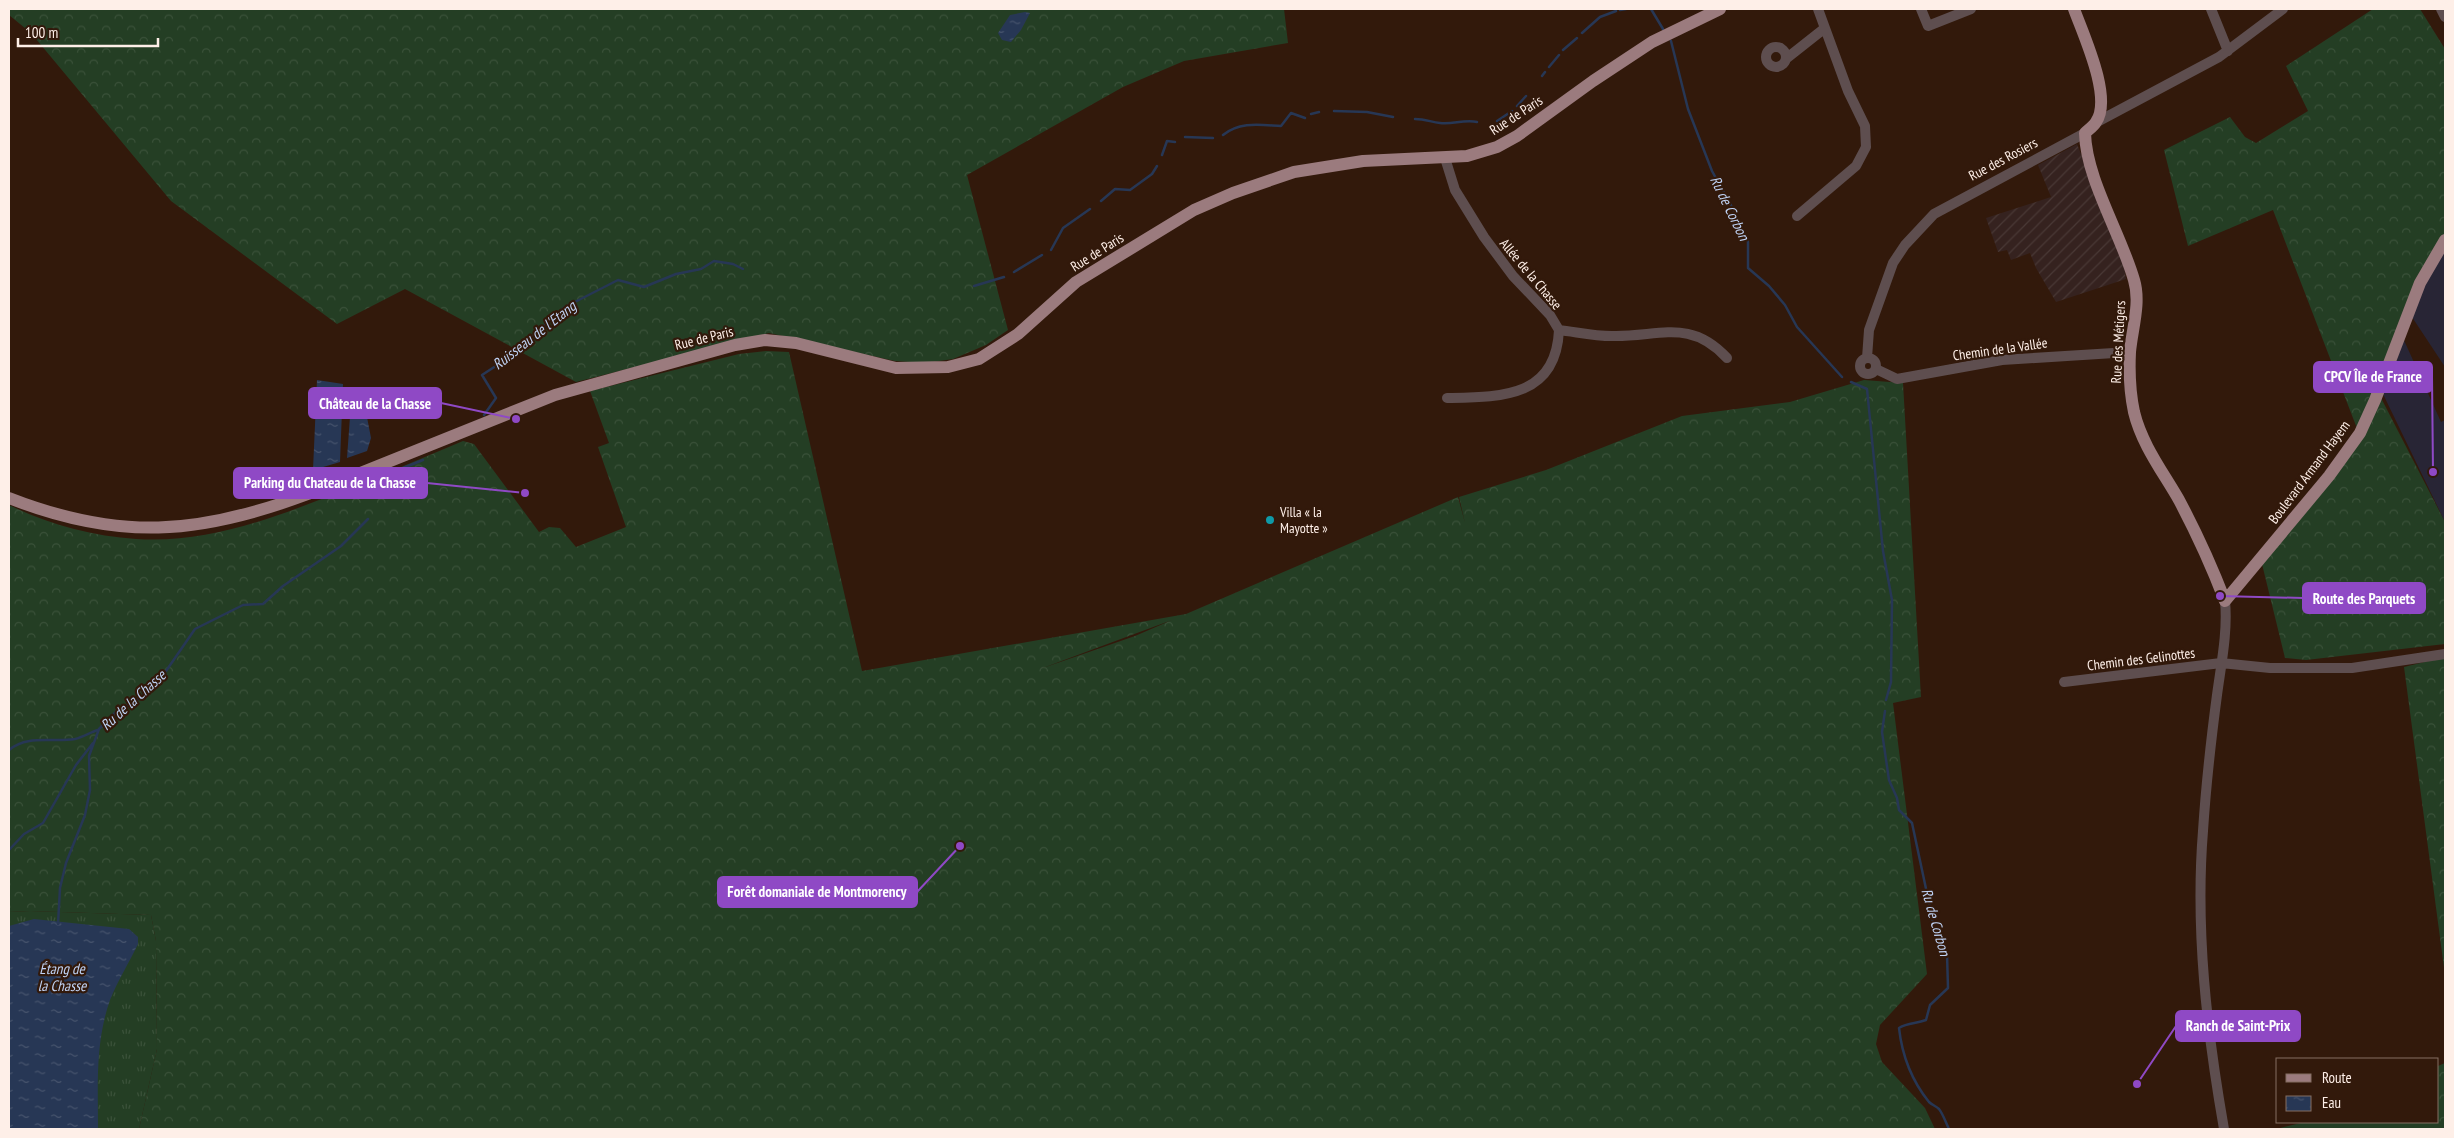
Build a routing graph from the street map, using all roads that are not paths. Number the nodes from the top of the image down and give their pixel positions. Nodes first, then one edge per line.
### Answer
1 (1720, 9) edge
2 (1818, 9) edge
3 (1921, 9) edge
4 (1970, 9) edge
5 (2074, 9) edge
6 (2211, 9) edge
7 (2283, 9) edge
8 (2441, 9) edge
9 (2445, 17) edge
10 (1825, 28) junction
11 (2228, 51) junction
12 (1787, 58) dead end
13 (2097, 122) junction
14 (2084, 133) junction
15 (1445, 158) junction
16 (1797, 216) dead end
17 (2445, 240) edge
18 (1559, 330) junction
19 (2130, 352) junction
20 (1727, 358) dead end
21 (1876, 369) joint
22 (1447, 398) dead end
23 (9, 498) edge
24 (2224, 601) junction
25 (2445, 654) edge
26 (2221, 663) junction
27 (2064, 682) dead end
28 (2224, 1129) edge

1 - 15 main road, Rue de Paris
2 - 10 street
3 - 4 street
5 - 13 main road
6 - 11 street
7 - 11 street, Rue des Rosiers
8 - 9 street
10 - 12 street
10 - 16 street
11 - 13 street, Rue des Rosiers
13 - 14 main road, Rue des Rosiers
14 - 19 main road, Rue des Métigers
14 - 21 street, Rue des Rosiers
15 - 18 street, Allée de la Chasse
15 - 23 main road, Rue de Paris
17 - 24 main road, Boulevard Armand Hayem
18 - 20 street, Allée de la Chasse
18 - 22 street
19 - 21 street, Chemin de la Vallée
19 - 24 main road, Rue des Métigers
24 - 26 street
25 - 26 street, Chemin des Gelinottes
26 - 27 street, Chemin des Gelinottes
26 - 28 street

